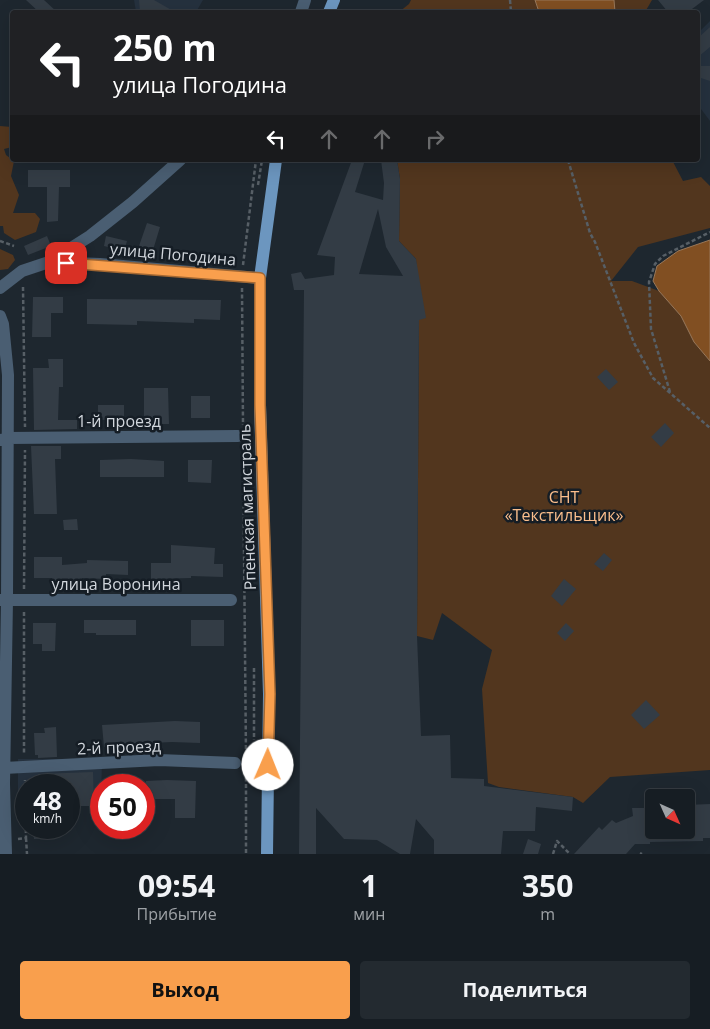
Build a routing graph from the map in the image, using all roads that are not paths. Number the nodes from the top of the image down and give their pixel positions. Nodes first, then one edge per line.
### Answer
1 (178, 162) edge
2 (276, 162) edge
3 (49, 262) junction
4 (260, 278) junction
5 (0, 288) edge
6 (0, 316) edge
7 (242, 436) road end
8 (4, 439) edge
9 (4, 600) edge
10 (232, 600) dead end
11 (235, 764) dead end
12 (4, 768) junction
13 (6, 854) edge
14 (267, 854) edge

1 - 3 street
2 - 4 main road, Рпенская магистраль
3 - 4 street, улица Погодина
3 - 5 street, улица Погодина
4 - 14 main road, Рпенская магистраль
6 - 8 street
7 - 8 street, 1-й проезд
8 - 9 street
9 - 10 street, улица Воронина
9 - 12 street
11 - 12 street, 2-й проезд
12 - 13 street

